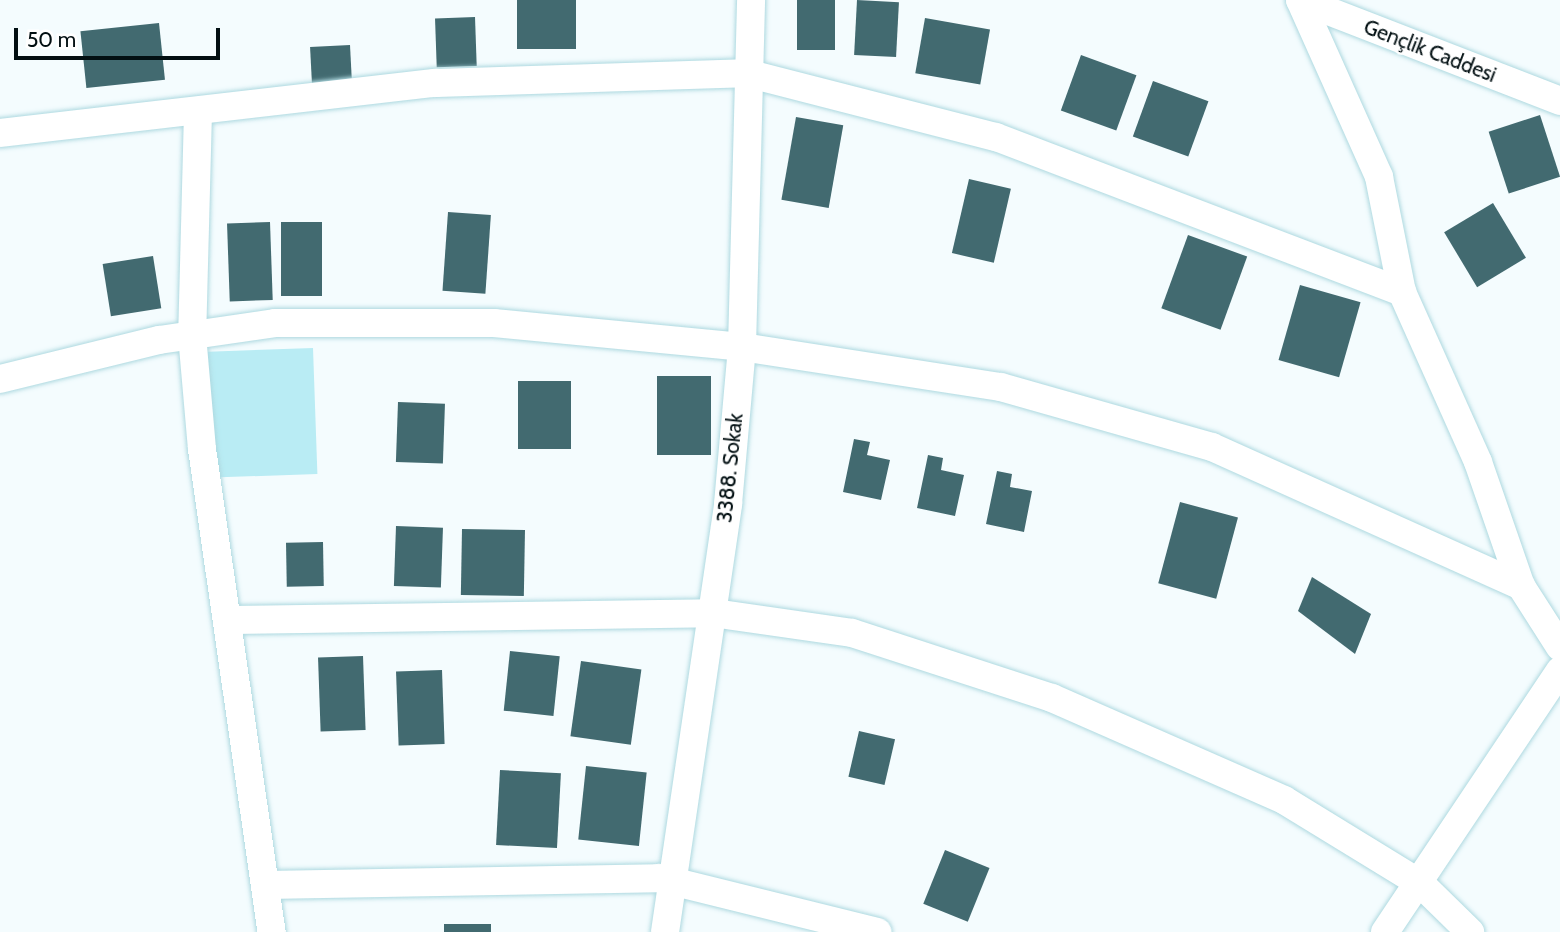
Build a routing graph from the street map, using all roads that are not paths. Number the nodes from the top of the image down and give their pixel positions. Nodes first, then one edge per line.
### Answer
1 (751, 0) edge
2 (1300, 0) edge
3 (746, 73) junction
4 (1560, 101) edge
5 (198, 112) junction
6 (0, 133) edge
7 (1402, 292) junction
8 (192, 335) junction
9 (742, 347) junction
10 (0, 379) edge
11 (1521, 586) junction
12 (713, 613) junction
13 (232, 620) junction
14 (1560, 647) edge
15 (1560, 671) edge
16 (673, 883) junction
17 (1421, 884) junction
18 (265, 886) junction
19 (272, 932) edge
20 (665, 932) edge
21 (877, 932) edge
22 (1385, 932) edge
23 (1470, 932) edge

1 - 3 street, 3388. Sokak
2 - 4 street, Gençlik Caddesi
2 - 7 street
3 - 5 street
3 - 7 street
3 - 9 street, 3388. Sokak
5 - 6 street
5 - 8 street
7 - 11 street
8 - 9 street
8 - 10 street
8 - 13 street
9 - 11 street
9 - 12 street, 3388. Sokak
11 - 14 street
12 - 13 street
12 - 16 street, 3388. Sokak
12 - 17 street
13 - 18 street
15 - 17 street
16 - 18 street
16 - 20 street, 3388. Sokak
16 - 21 street
17 - 22 street
17 - 23 street
18 - 19 street

